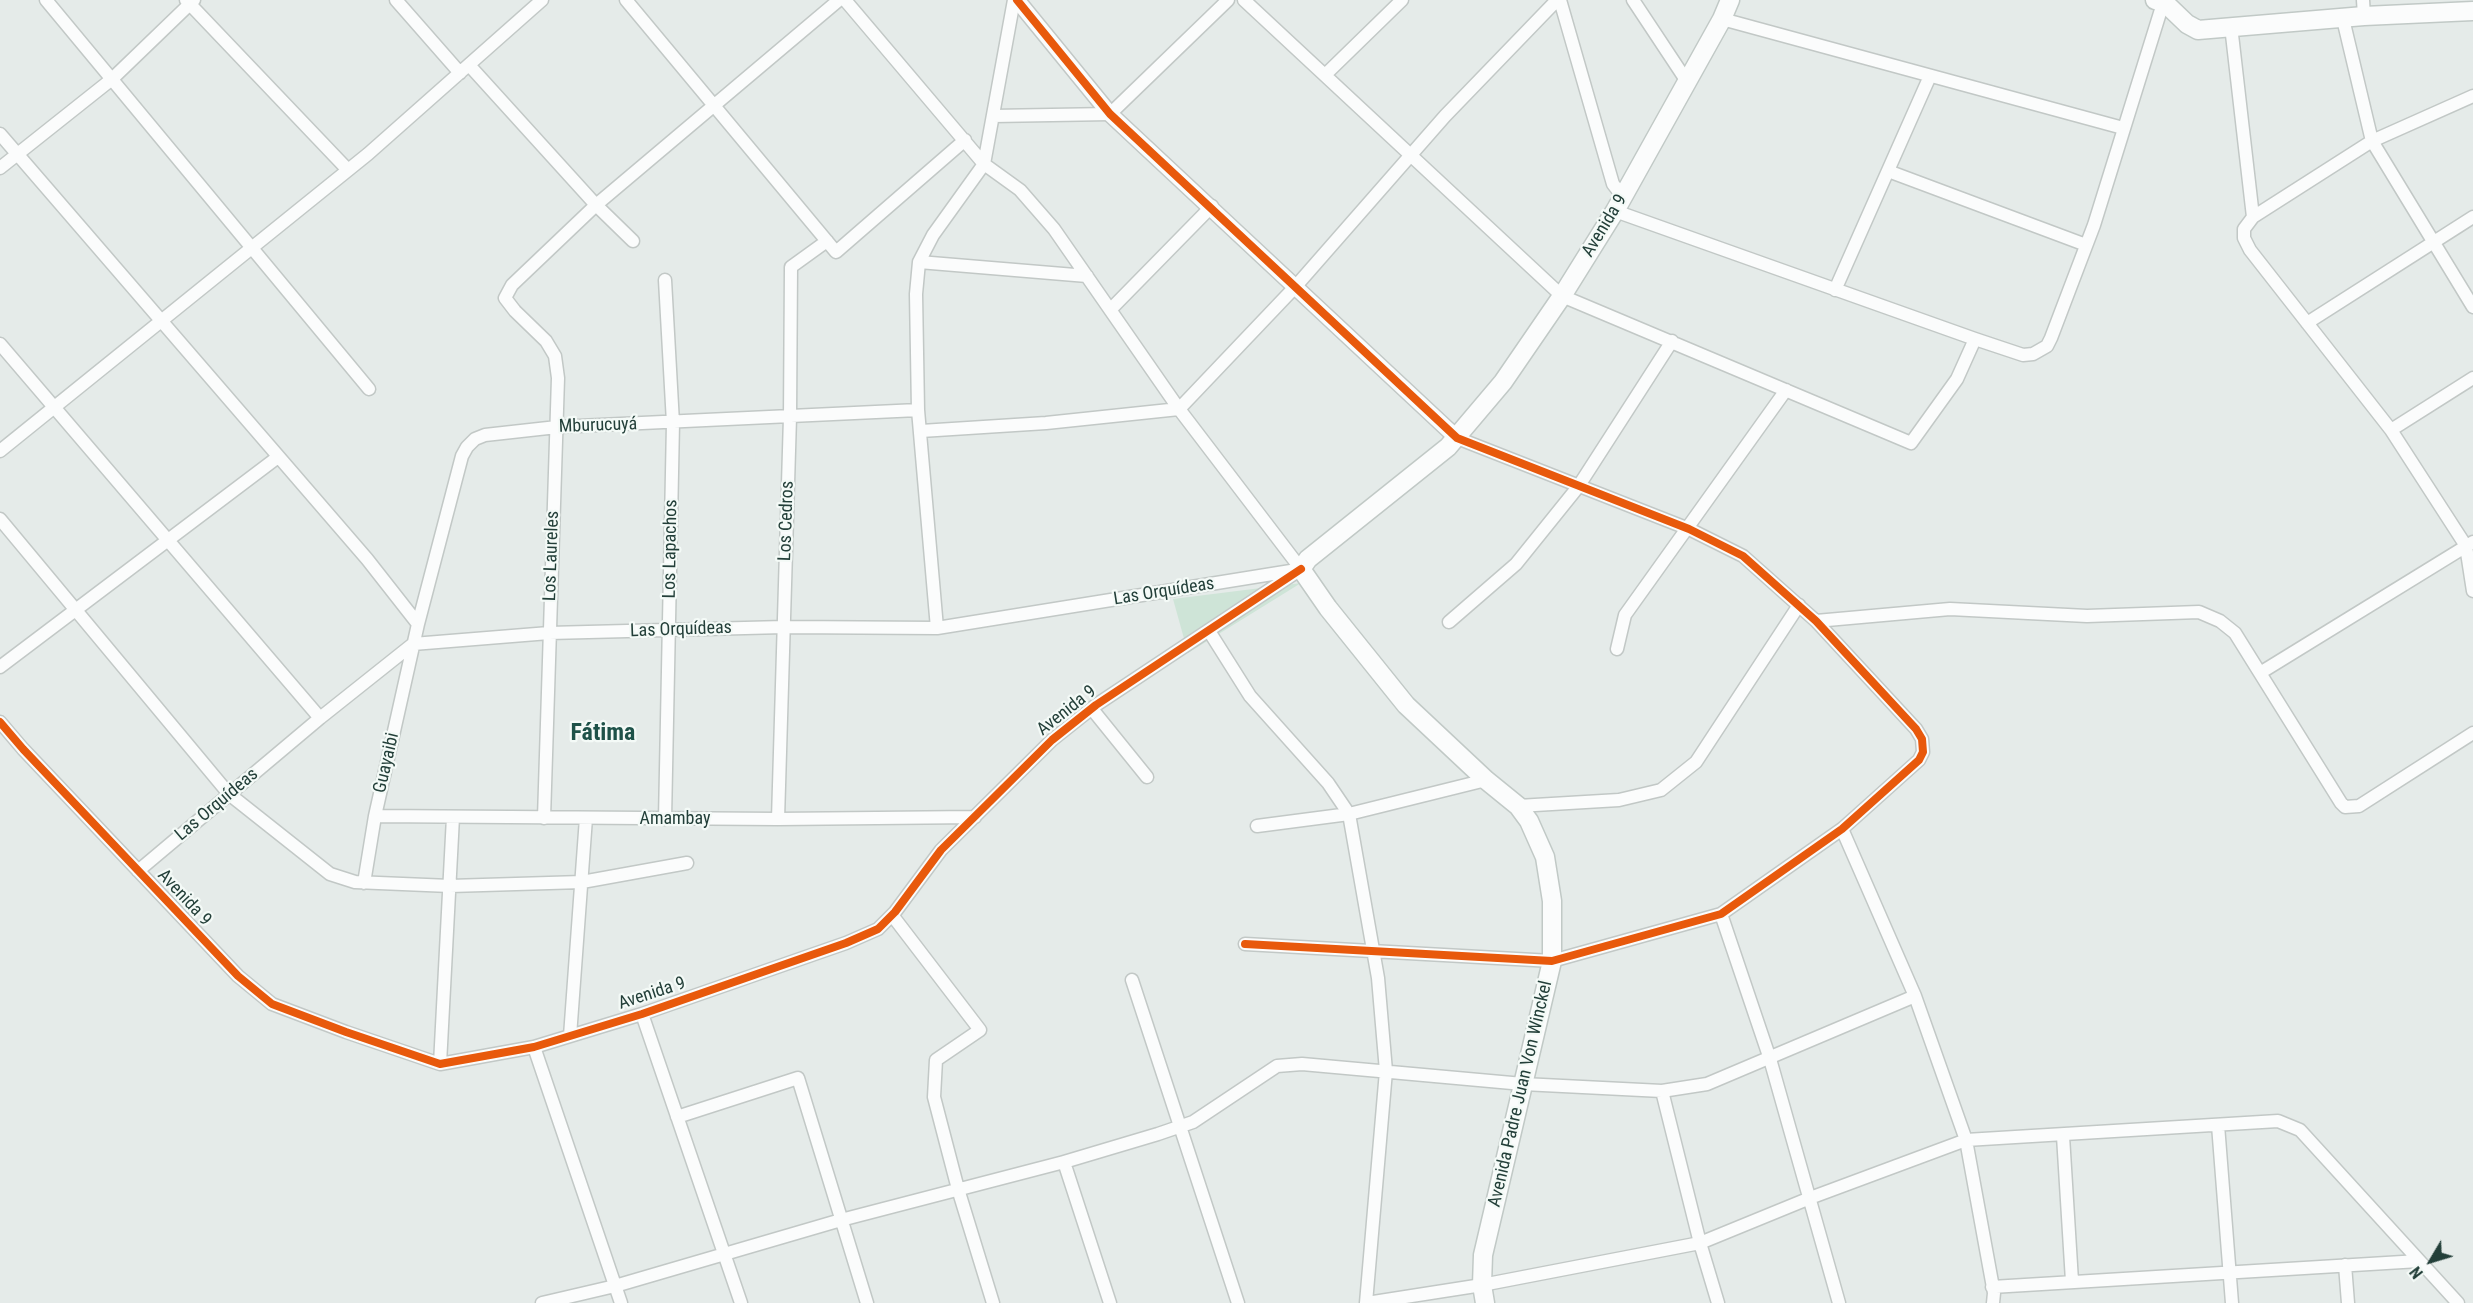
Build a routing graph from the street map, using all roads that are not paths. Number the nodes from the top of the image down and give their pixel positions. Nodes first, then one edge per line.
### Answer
1 (46, 0) edge
2 (396, 0) edge
3 (542, 0) edge
4 (626, 0) edge
5 (839, 0) edge
6 (845, 0) edge
7 (1228, 0) edge
8 (1244, 0) edge
9 (1402, 0) edge
10 (1559, 0) edge
11 (1633, 0) edge
12 (1730, 0) edge
13 (190, 1) edge
14 (1020, 1) edge
15 (2161, 1) edge
16 (2363, 8) edge
17 (2473, 11) edge
18 (1722, 19) junction
19 (2343, 19) junction
20 (2231, 26) junction
21 (464, 69) junction
22 (1326, 74) junction
23 (1930, 76) junction
24 (112, 79) junction
25 (1688, 83) junction
26 (2473, 96) edge
27 (715, 105) junction
28 (1110, 114) junction
29 (993, 116) junction
30 (2123, 128) junction
31 (0, 134) edge
32 (965, 140) junction
33 (2372, 141) junction
34 (18, 155) junction
35 (1412, 156) junction
36 (984, 164) junction
37 (0, 168) edge
38 (348, 170) junction
39 (1888, 171) junction
40 (1619, 204) junction
41 (596, 205) junction
42 (1212, 206) junction
43 (2253, 217) junction
44 (2473, 217) edge
45 (633, 241) dead end
46 (827, 241) junction
47 (2432, 242) junction
48 (2086, 245) junction
49 (252, 248) junction
50 (919, 261) junction
51 (1088, 276) junction
52 (665, 280) dead end
53 (1296, 286) junction
54 (1835, 290) junction
55 (1562, 296) junction
56 (2473, 307) edge
57 (1111, 309) junction
58 (161, 321) junction
59 (2307, 323) junction
60 (1975, 339) junction
61 (1672, 341) junction
62 (0, 344) edge
63 (2473, 378) edge
64 (369, 389) dead end
65 (1786, 390) junction
66 (53, 408) junction
67 (918, 410) junction
68 (1179, 410) junction
69 (790, 417) junction
70 (673, 423) junction
71 (557, 427) junction
72 (2391, 430) junction
73 (921, 431) junction
74 (1457, 438) junction
75 (0, 451) edge
76 (278, 457) junction
77 (1578, 487) junction
78 (0, 519) edge
79 (1689, 528) junction
80 (168, 541) junction
81 (2469, 544) edge
82 (1301, 569) junction
83 (2473, 591) edge
84 (1799, 605) junction
85 (76, 610) junction
86 (1816, 621) junction
87 (1449, 622) dead end
88 (418, 624) junction
89 (784, 627) junction
90 (937, 628) junction
91 (670, 631) junction
92 (1209, 631) junction
93 (549, 633) junction
94 (413, 644) junction
95 (1617, 649) dead end
96 (0, 667) edge
97 (2260, 673) junction
98 (1092, 709) junction
99 (320, 718) junction
100 (0, 722) edge
101 (2473, 733) edge
102 (1147, 777) dead end
103 (1486, 780) junction
104 (230, 794) junction
105 (1518, 806) junction
106 (1349, 814) junction
107 (375, 816) junction
108 (453, 817) junction
109 (975, 817) junction
110 (544, 818) junction
111 (586, 818) junction
112 (665, 819) junction
113 (778, 819) junction
114 (1257, 826) dead end
115 (1842, 829) junction
116 (687, 863) dead end
117 (138, 871) junction
118 (582, 882) junction
119 (364, 883) junction
120 (450, 886) junction
121 (1720, 914) junction
122 (892, 915) junction
123 (1245, 944) dead end
124 (1373, 951) junction
125 (1552, 961) junction
126 (1132, 980) dead end
127 (1915, 996) junction
128 (642, 1014) junction
129 (570, 1036) junction
130 (534, 1047) junction
131 (1770, 1059) junction
132 (440, 1064) junction
133 (1386, 1071) junction
134 (1524, 1084) junction
135 (1662, 1091) junction
136 (677, 1117) junction
137 (2218, 1125) junction
138 (1179, 1127) junction
139 (2063, 1136) junction
140 (1966, 1140) junction
141 (1064, 1162) junction
142 (958, 1189) junction
143 (1810, 1198) junction
144 (841, 1221) junction
145 (1700, 1244) junction
146 (724, 1255) junction
147 (2419, 1261) junction
148 (2345, 1265) junction
149 (2230, 1271) junction
150 (2072, 1281) junction
151 (615, 1286) junction
152 (1992, 1287) junction
153 (1483, 1294) edge
154 (542, 1303) edge
155 (621, 1303) edge
156 (741, 1303) edge
157 (867, 1303) edge
158 (993, 1303) edge
159 (1110, 1303) edge
160 (1238, 1303) edge
161 (1366, 1303) edge
162 (1718, 1303) edge
163 (1839, 1303) edge
164 (1993, 1303) edge
165 (2232, 1303) edge
166 (2348, 1303) edge
167 (2458, 1303) edge

1 - 24 street
2 - 21 street
3 - 21 street
4 - 27 street
5 - 27 street
6 - 32 street
7 - 28 street
8 - 22 street
9 - 22 street
10 - 35 street
10 - 40 street
11 - 25 street
12 - 18 main road, Avenida 9
13 - 24 street
13 - 38 street
14 - 28 street
14 - 29 street
15 - 20 main road
15 - 30 street
16 - 17 main road
16 - 19 main road
18 - 23 street
18 - 25 main road, Avenida 9
19 - 20 main road
19 - 33 street
20 - 43 street
21 - 38 street
21 - 41 street
22 - 35 street
23 - 30 street
23 - 39 street
24 - 34 street
24 - 49 street
25 - 40 main road, Avenida 9
26 - 33 street
27 - 41 street
27 - 46 street
28 - 29 street
28 - 42 street
29 - 36 street
30 - 48 street
31 - 34 street
32 - 36 street
32 - 46 street
33 - 43 street
33 - 47 street
34 - 37 street
34 - 58 street
35 - 53 street
35 - 55 street
36 - 50 street
36 - 51 street
38 - 49 street
39 - 48 street
39 - 54 street
40 - 54 street
40 - 55 main road, Avenida 9
41 - 45 street
41 - 71 street, Los Laureles
42 - 53 street
42 - 57 street
43 - 59 street
44 - 47 street
46 - 69 street, Los Cedros
47 - 56 street
47 - 59 street
48 - 60 street
49 - 58 street
49 - 64 street
50 - 51 street
50 - 67 street
51 - 57 street
52 - 70 street, Los Lapachos
53 - 68 street
53 - 74 street
54 - 60 street
55 - 61 street
55 - 74 main road, Avenida 9
57 - 68 street
58 - 66 street
58 - 76 street
59 - 72 street
60 - 65 street
61 - 65 street
61 - 77 street
62 - 66 street
63 - 72 street
65 - 79 street
66 - 75 street
66 - 80 street
67 - 69 street, Mburucuyá
67 - 73 street
68 - 73 street
68 - 82 street
69 - 70 street, Mburucuyá
69 - 89 street, Los Cedros
70 - 71 street, Mburucuyá
70 - 91 street, Los Lapachos
71 - 88 street, Mburucuyá
71 - 93 street, Los Laureles
72 - 81 street
73 - 90 street
74 - 77 street
74 - 82 main road
76 - 80 street
76 - 88 street
77 - 79 street
77 - 87 street
78 - 85 street
79 - 84 street
79 - 95 street
80 - 85 street
80 - 99 street
81 - 83 street
81 - 97 street
82 - 90 street, Las Orquídeas
82 - 92 street, Avenida 9
82 - 103 main road, Avenida Padre Juan Von Winckel
84 - 86 street
84 - 105 street
85 - 96 street
85 - 104 street
86 - 97 street
86 - 115 street
88 - 94 street, Mburucuyá
89 - 90 street, Las Orquídeas
89 - 91 street, Las Orquídeas
89 - 113 street, Los Cedros
91 - 93 street, Las Orquídeas
91 - 112 street, Los Lapachos
92 - 98 street, Avenida 9
92 - 106 street
93 - 94 street, Las Orquídeas
93 - 110 street, Los Laureles
94 - 99 street, Las Orquídeas
94 - 107 street, Guayaibi
97 - 101 street
98 - 102 street
98 - 109 street, Avenida 9
99 - 104 street, Las Orquídeas
100 - 117 street, Avenida 9
103 - 105 main road, Avenida Padre Juan Von Winckel
103 - 106 street
104 - 117 street, Las Orquídeas
104 - 119 street
105 - 125 main road, Avenida Padre Juan Von Winckel
106 - 114 street
106 - 124 street
107 - 108 street, Amambay
107 - 119 street, Guayaibi
108 - 110 street, Amambay
108 - 120 street
109 - 113 street, Amambay
109 - 122 street, Avenida 9
110 - 111 street, Amambay
111 - 112 street, Amambay
111 - 118 street
112 - 113 street, Amambay
115 - 121 street
115 - 127 street
116 - 118 street
117 - 132 street, Avenida 9
118 - 120 street
118 - 129 street
119 - 120 street
120 - 132 street
121 - 125 street
121 - 131 street
122 - 128 street, Avenida 9
122 - 142 street
123 - 124 street
124 - 125 street
124 - 133 street
125 - 134 main road, Avenida Padre Juan Von Winckel
126 - 138 street
127 - 131 street
127 - 140 street
128 - 129 street, Avenida 9
128 - 136 street
129 - 130 street, Avenida 9
130 - 132 street, Avenida 9
130 - 151 street
131 - 135 street
131 - 143 street
133 - 134 street
133 - 138 street
133 - 161 street
134 - 135 street
134 - 153 main road, Avenida Padre Juan Von Winckel
135 - 145 street
136 - 144 street
136 - 146 street
137 - 139 street
137 - 147 street
137 - 149 street
138 - 141 street
138 - 160 street
139 - 140 street
139 - 150 street
140 - 143 street
140 - 152 street
141 - 142 street
141 - 159 street
142 - 144 street
142 - 158 street
143 - 145 street
143 - 163 street
144 - 146 street
144 - 157 street
145 - 153 street
145 - 162 street
146 - 151 street
146 - 156 street
147 - 148 street
147 - 167 street
148 - 149 street
148 - 166 street
149 - 150 street
149 - 165 street
150 - 152 street
151 - 154 street
151 - 155 street
152 - 164 street
153 - 161 street

